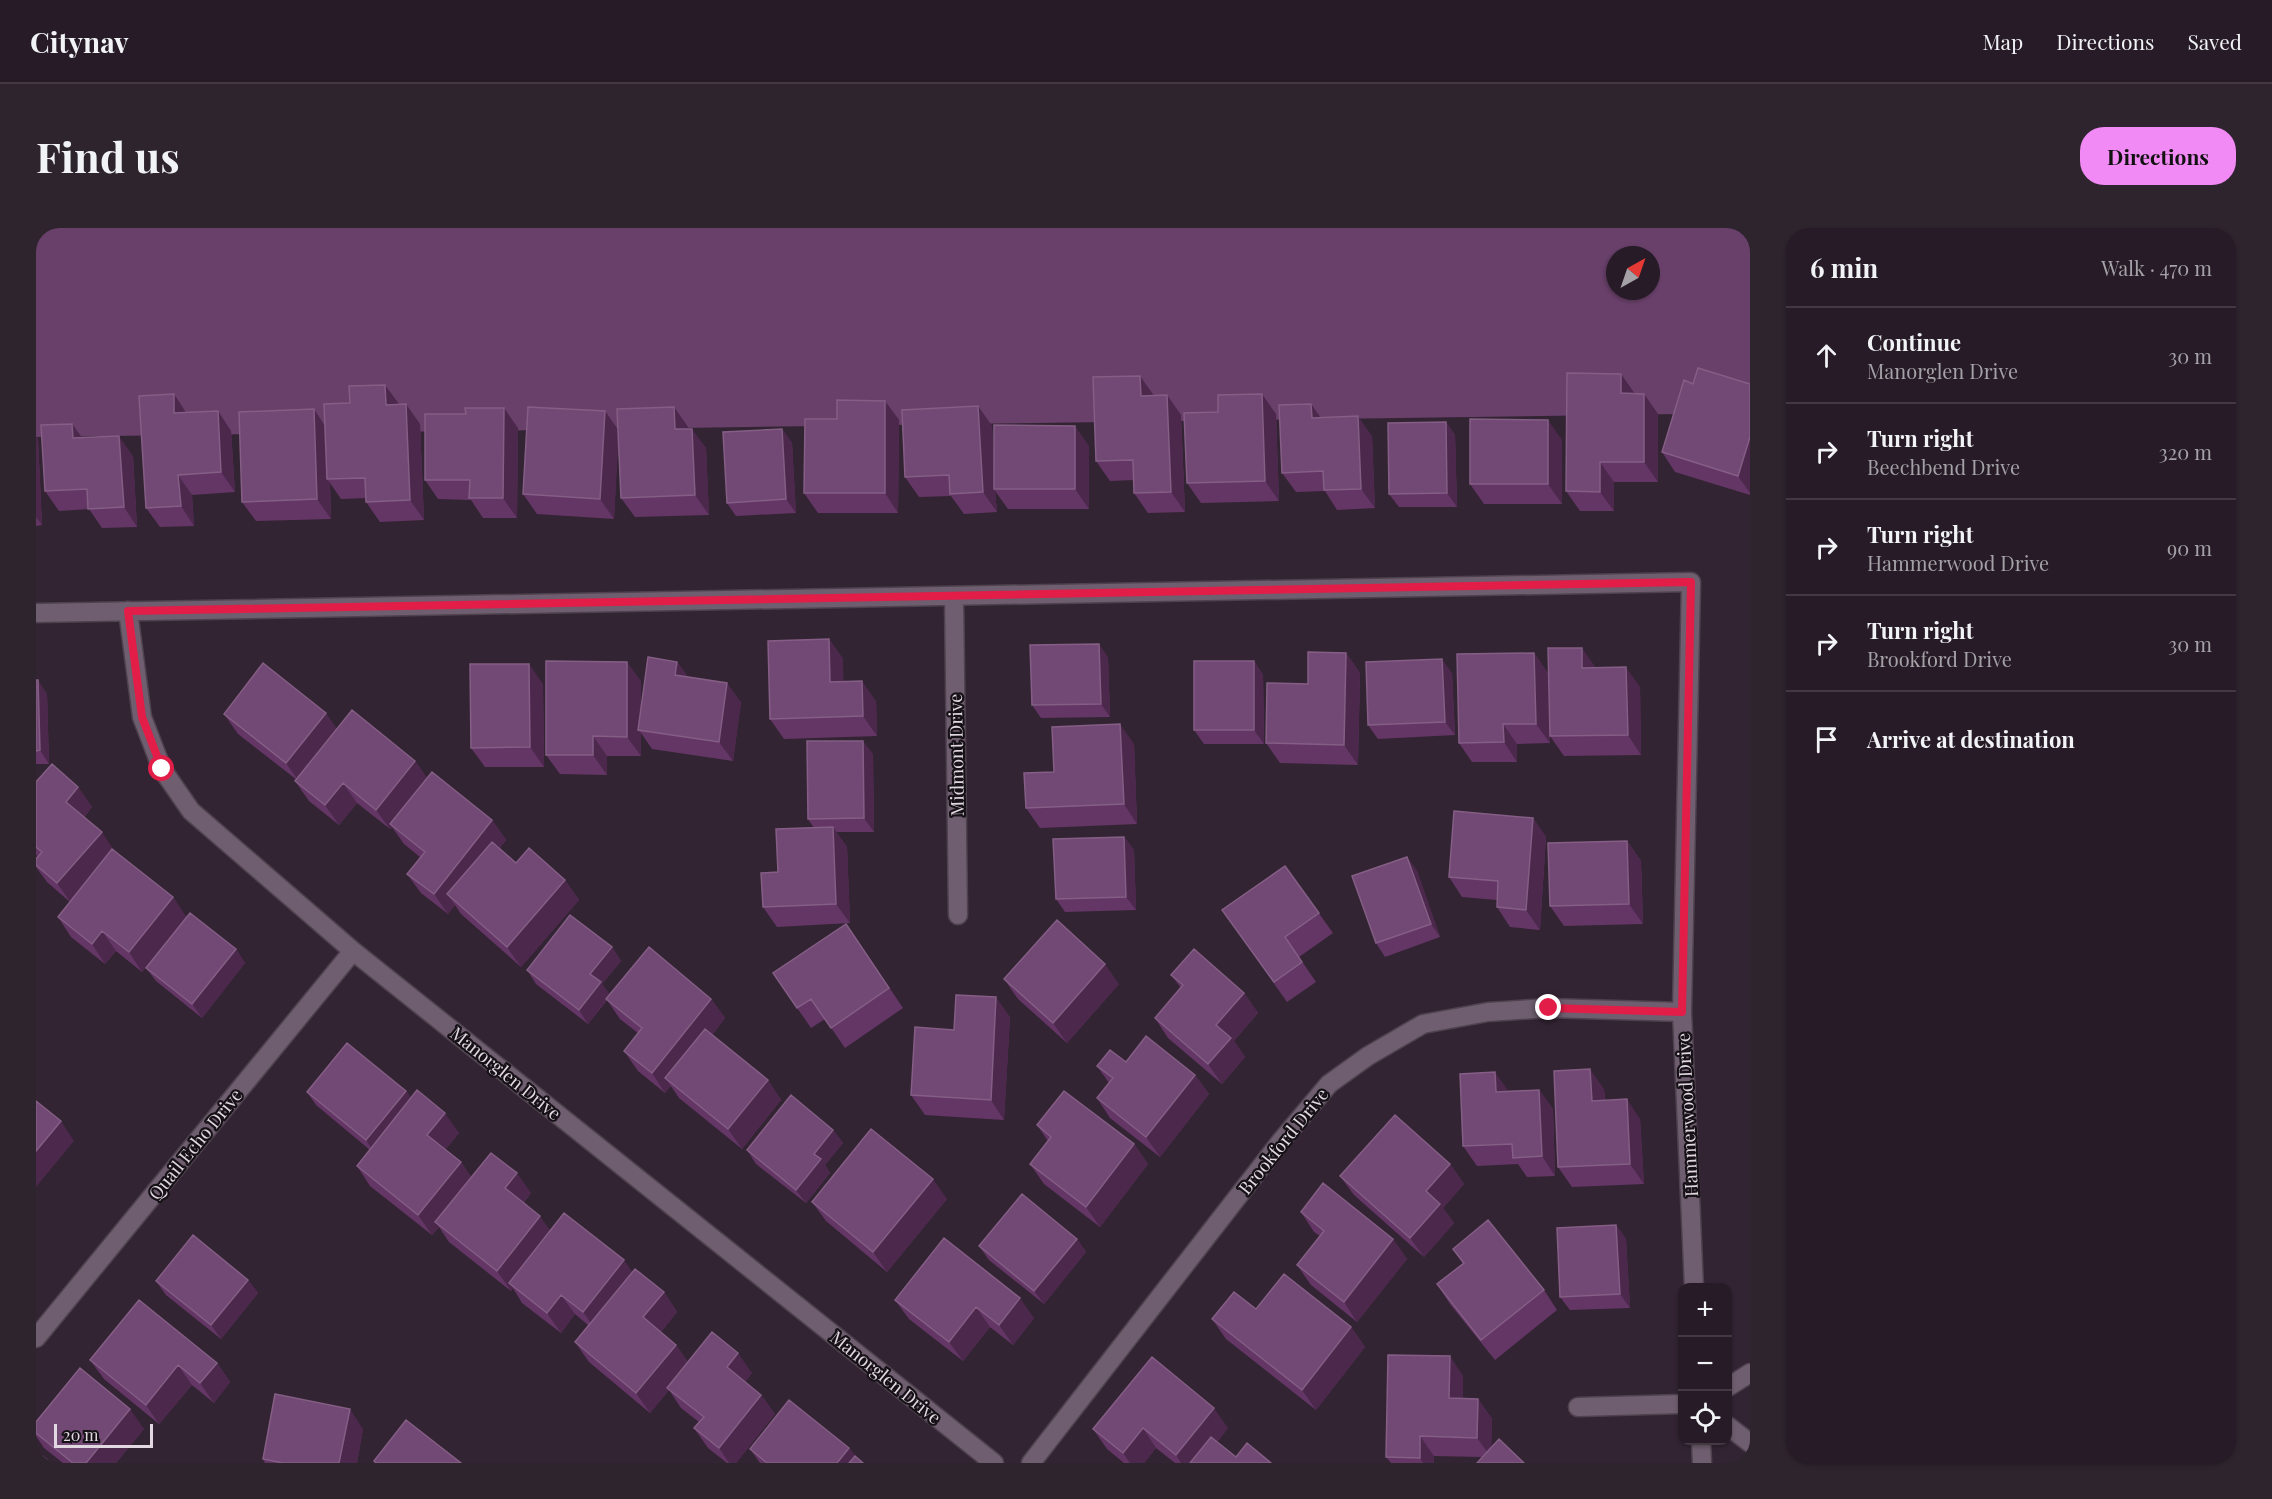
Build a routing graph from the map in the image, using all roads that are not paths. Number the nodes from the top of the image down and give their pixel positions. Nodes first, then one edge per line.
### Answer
1 (954, 596) junction
2 (128, 611) junction
3 (36, 613) edge
4 (958, 915) dead end
5 (353, 951) junction
6 (1682, 1012) junction
7 (1694, 1283) edge
8 (36, 1338) edge
9 (1750, 1373) edge
10 (1732, 1384) edge
11 (1678, 1404) edge
12 (1578, 1407) dead end
13 (1732, 1429) edge
14 (1750, 1443) edge
15 (1701, 1445) edge
16 (994, 1463) edge
17 (1031, 1463) edge
18 (1702, 1463) edge

1 - 2 street
1 - 4 street, Midmont Drive
1 - 6 street, Hammerwood Drive
2 - 3 street
2 - 5 street, Manorglen Drive
5 - 8 street, Quail Echo Drive
5 - 16 street, Manorglen Drive
6 - 7 street, Hammerwood Drive
6 - 17 street, Brookford Drive
9 - 10 street
11 - 12 street
13 - 14 street
15 - 18 street

